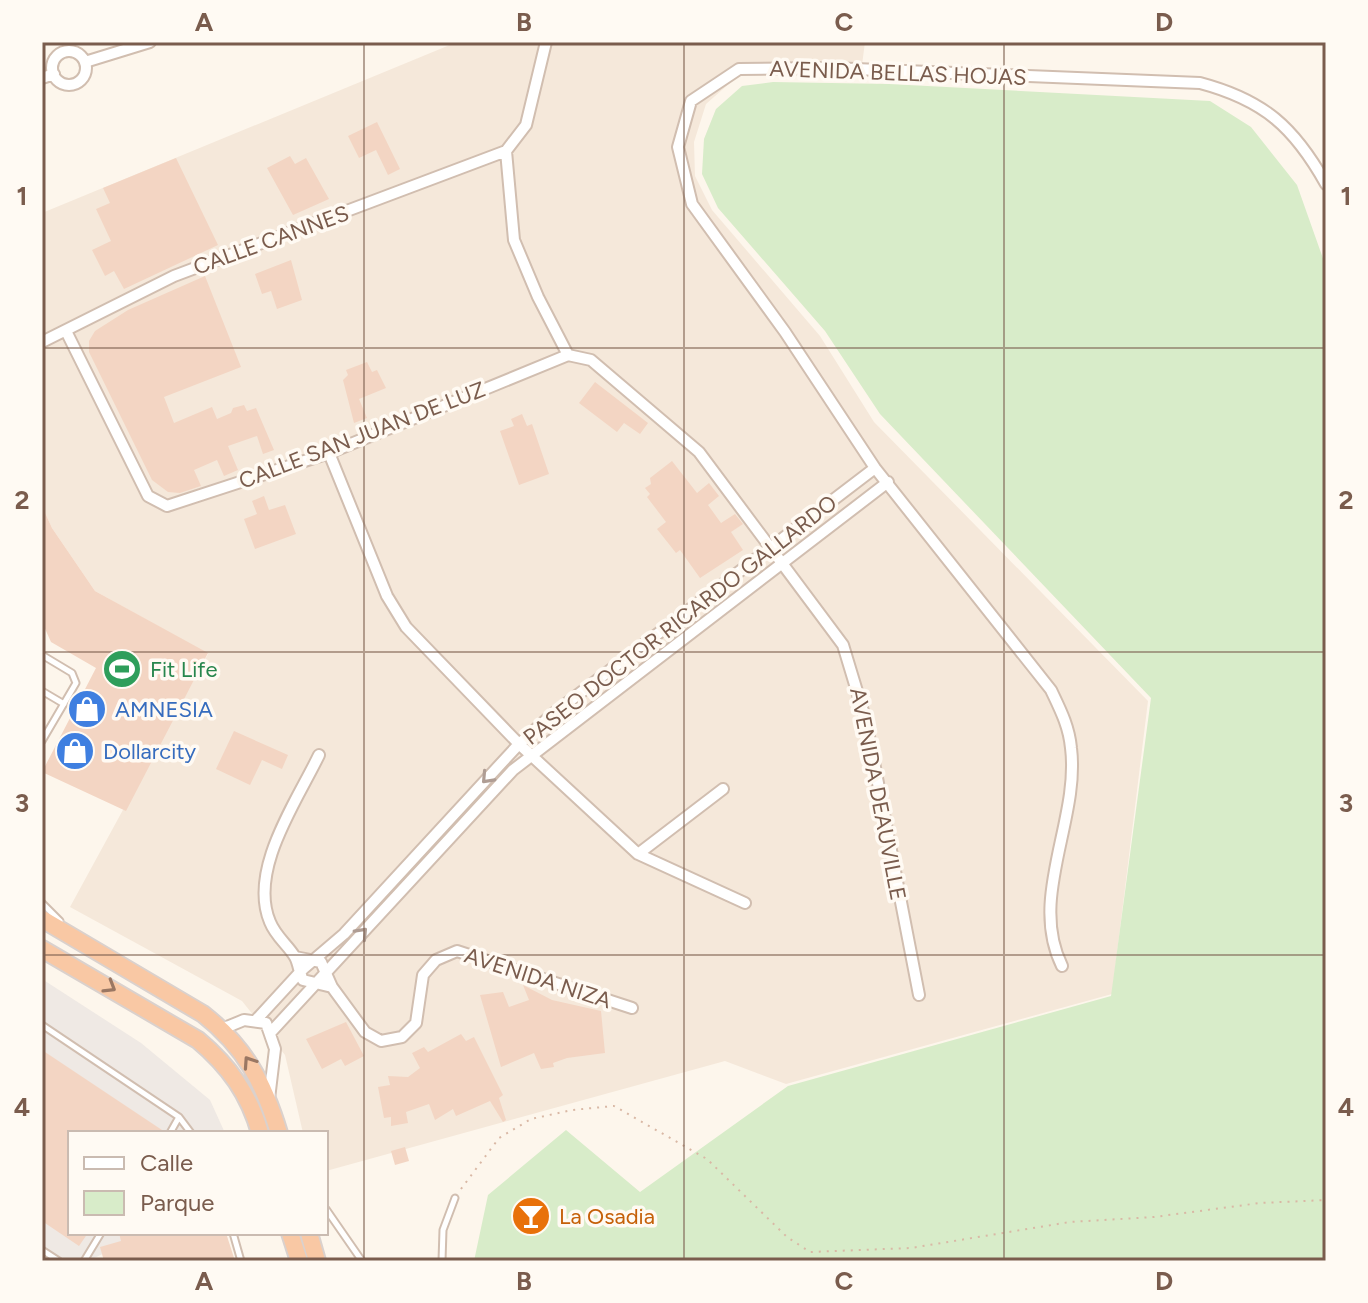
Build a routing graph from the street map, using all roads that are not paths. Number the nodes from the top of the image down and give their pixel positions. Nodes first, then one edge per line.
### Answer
1 (150, 42) edge
2 (546, 42) edge
3 (85, 62) junction
4 (54, 74) junction
5 (42, 78) edge
6 (506, 151) junction
7 (1326, 184) edge
8 (66, 331) junction
9 (42, 342) edge
10 (568, 355) junction
11 (329, 453) junction
12 (875, 468) junction
13 (888, 482) junction
14 (771, 548) junction
15 (783, 564) junction
16 (42, 655) edge
17 (42, 691) edge
18 (64, 704) junction
19 (45, 730) edge
20 (42, 741) edge
21 (519, 744) junction
22 (319, 755) dead end
23 (531, 755) junction
24 (723, 789) dead end
25 (638, 854) junction
26 (42, 903) edge
27 (745, 903) dead end
28 (42, 919) edge
29 (42, 949) edge
30 (94, 952) junction
31 (295, 957) junction
32 (314, 959) junction
33 (1062, 966) dead end
34 (326, 972) junction
35 (299, 973) junction
36 (314, 985) junction
37 (332, 987) junction
38 (919, 995) dead end
39 (632, 1008) dead end
40 (257, 1019) junction
41 (43, 1027) edge
42 (222, 1029) junction
43 (271, 1032) junction
44 (269, 1099) junction
45 (179, 1117) junction
46 (171, 1131) edge
47 (190, 1131) edge
48 (259, 1131) edge
49 (278, 1131) edge
50 (455, 1198) road end
51 (328, 1212) edge
52 (100, 1235) edge
53 (234, 1235) edge
54 (291, 1235) edge
55 (310, 1235) edge
56 (42, 1250) edge
57 (59, 1261) edge
58 (84, 1261) edge
59 (241, 1261) edge
60 (299, 1261) edge
61 (317, 1261) edge
62 (362, 1261) edge
63 (442, 1261) edge

1 - 3 street
2 - 6 street
3 - 4 street
3 - 4 street
4 - 5 street
6 - 8 street, CALLE CANNES
6 - 10 street
7 - 12 street, AVENIDA BELLAS HOJAS
8 - 9 street, CALLE CANNES
8 - 11 street, CALLE SAN JUAN DE LUZ
10 - 11 street, CALLE SAN JUAN DE LUZ
10 - 14 street, AVENIDA DEAUVILLE
11 - 21 street
12 - 13 street, AVENIDA BELLAS HOJAS
12 - 14 street, PASEO DOCTOR RICARDO GALLARDO
13 - 15 street, PASEO DOCTOR RICARDO GALLARDO
13 - 33 street, AVENIDA BELLAS HOJAS
14 - 15 street, AVENIDA DEAUVILLE
14 - 21 street, PASEO DOCTOR RICARDO GALLARDO
15 - 23 street, PASEO DOCTOR RICARDO GALLARDO
15 - 38 street, AVENIDA DEAUVILLE
16 - 18 lane
17 - 18 lane
18 - 19 lane
19 - 20 lane
21 - 23 street
21 -> 32 street, PASEO DOCTOR RICARDO GALLARDO
22 - 31 street
23 - 25 street
34 -> 23 street, PASEO DOCTOR RICARDO GALLARDO
24 - 25 street
25 - 27 street
26 - 30 lane
28 - 30 highway
29 -> 48 highway
30 - 42 highway
31 - 32 street
31 - 35 street
32 - 34 street, AVENIDA NIZA
32 - 35 street, PASEO DOCTOR RICARDO GALLARDO
34 - 36 street, PASEO DOCTOR RICARDO GALLARDO
34 - 37 street, AVENIDA NIZA
35 - 36 street
35 - 40 street, PASEO DOCTOR RICARDO GALLARDO
36 - 37 street
36 - 43 street, PASEO DOCTOR RICARDO GALLARDO
37 - 39 street, AVENIDA NIZA
40 - 42 street
40 - 43 street
41 - 45 lane
44 -> 42 highway
43 - 44 street
44 - 49 highway
45 - 46 lane
45 - 47 lane
50 - 63 lane
51 - 62 lane
52 - 58 lane
53 - 59 lane
54 - 60 highway
55 - 61 highway
56 - 57 lane

